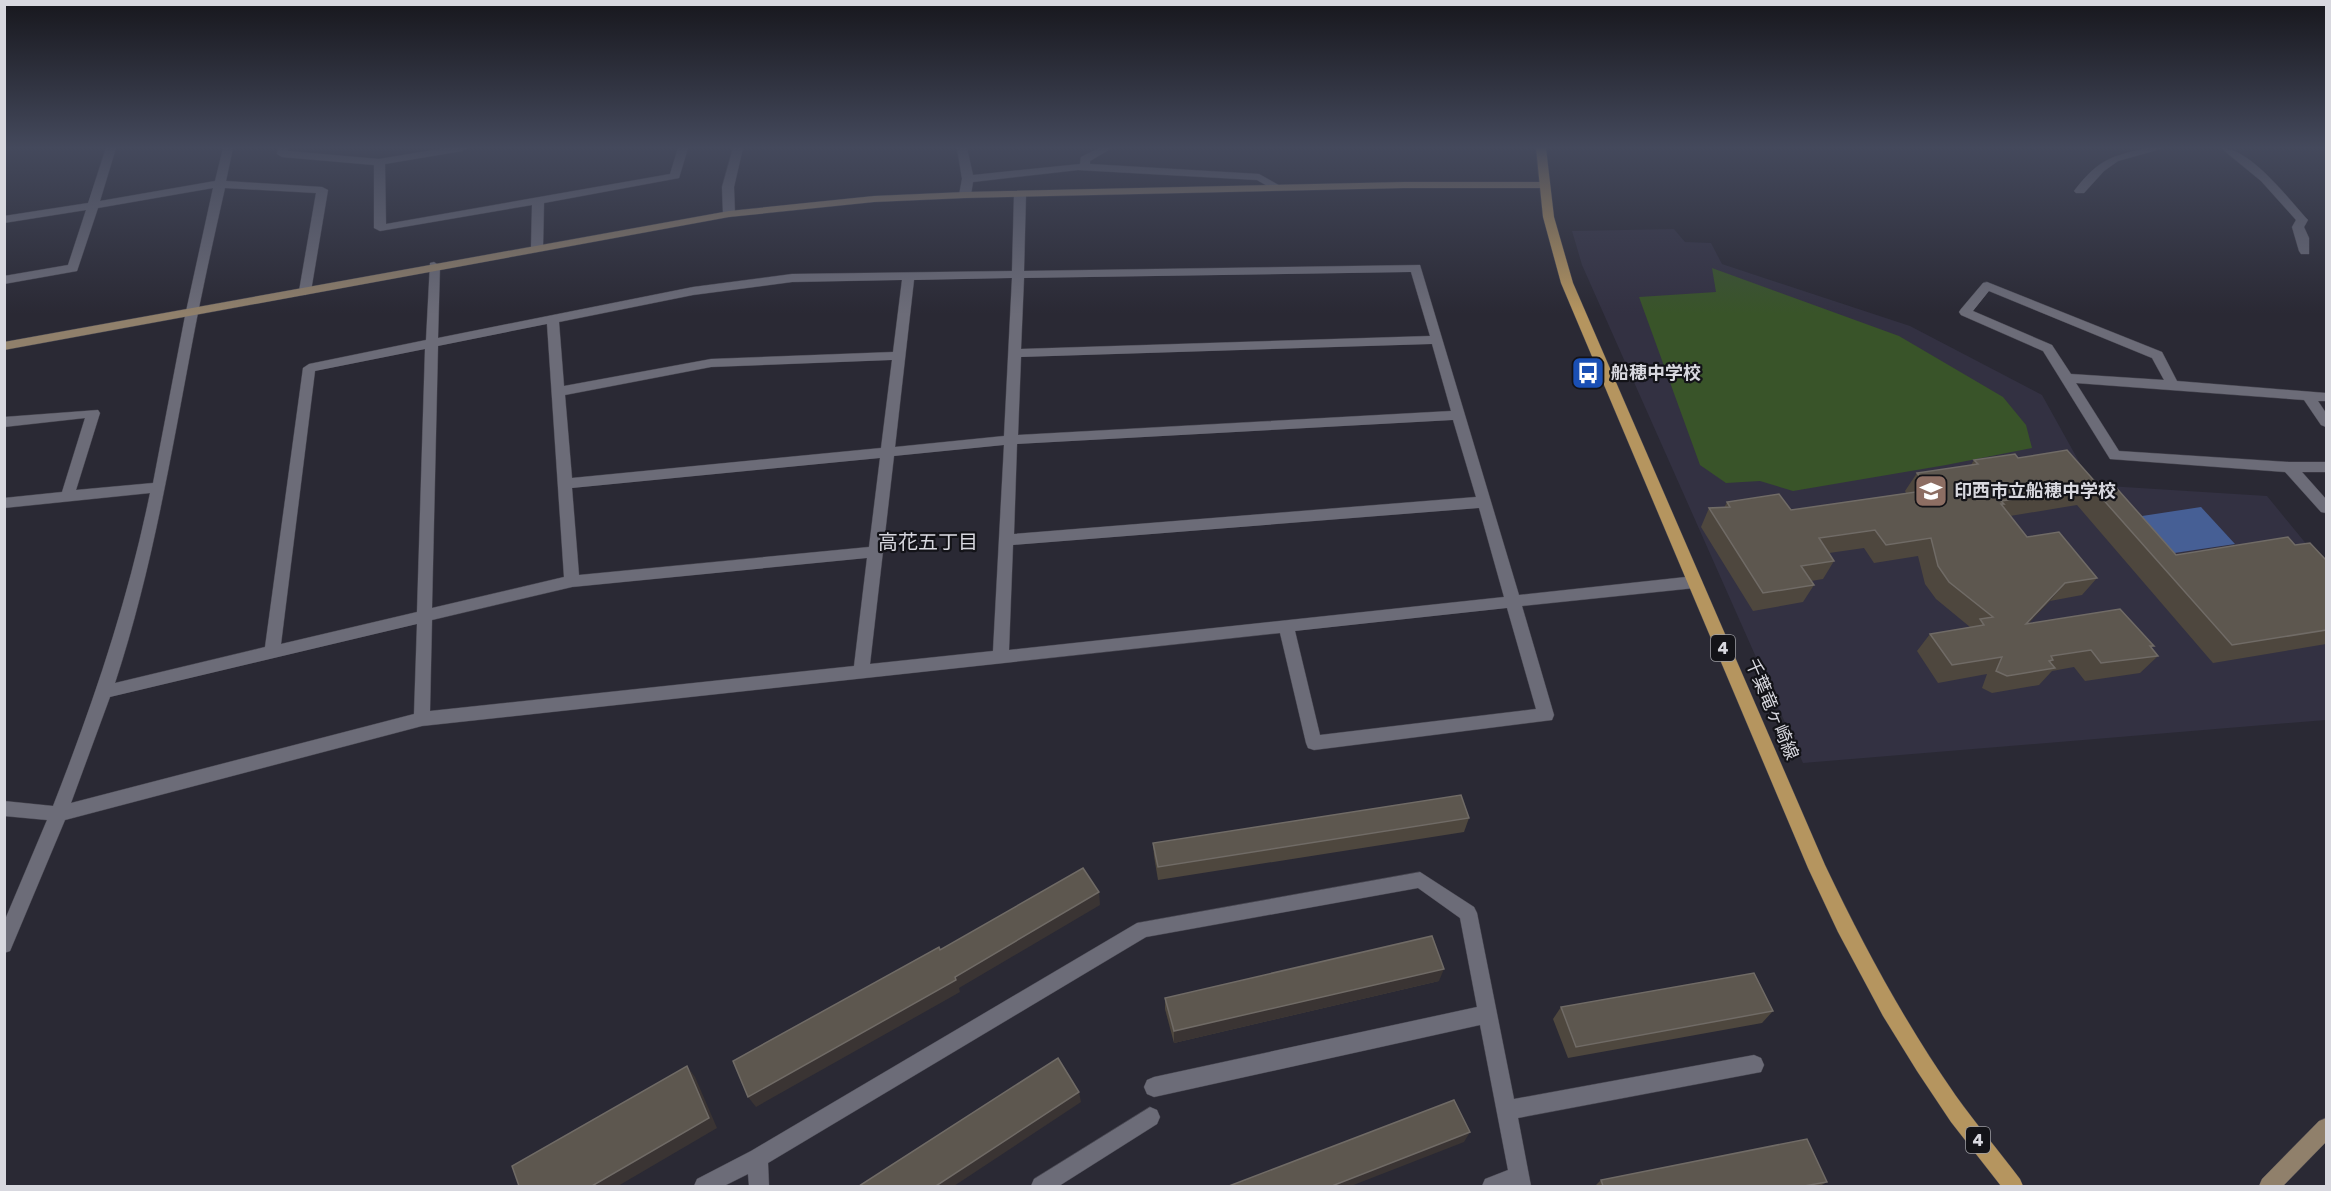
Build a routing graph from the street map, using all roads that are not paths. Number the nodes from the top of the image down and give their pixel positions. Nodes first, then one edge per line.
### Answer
1 (107, 204) edge
2 (216, 204) edge
3 (320, 204) edge
4 (380, 204) edge
5 (518, 204) edge
6 (538, 204) edge
7 (729, 204) edge
8 (830, 204) edge
9 (1020, 204) edge
10 (1546, 204) edge
11 (2287, 204) edge
12 (93, 206) junction
13 (729, 214) junction
14 (4, 220) edge
15 (537, 248) junction
16 (2305, 251) dead end
17 (434, 266) junction
18 (1018, 273) junction
19 (909, 274) junction
20 (4, 280) edge
21 (305, 291) junction
22 (192, 313) junction
23 (554, 319) junction
24 (1437, 340) junction
25 (432, 343) junction
26 (4, 346) edge
27 (1015, 353) junction
28 (899, 356) junction
29 (2067, 378) junction
30 (2174, 385) junction
31 (559, 392) junction
32 (2308, 396) junction
33 (2326, 397) edge
34 (1459, 415) junction
35 (4, 422) edge
36 (2326, 422) edge
37 (1011, 440) junction
38 (888, 452) junction
39 (2289, 467) junction
40 (2326, 467) edge
41 (565, 484) junction
42 (159, 487) junction
43 (68, 496) junction
44 (1484, 502) junction
45 (4, 503) edge
46 (2326, 508) edge
47 (1007, 540) junction
48 (876, 552) junction
49 (572, 581) junction
50 (1695, 582) junction
51 (1513, 601) junction
52 (425, 616) junction
53 (1286, 626) junction
54 (272, 652) junction
55 (1001, 657) junction
56 (861, 672) junction
57 (103, 692) junction
58 (422, 719) junction
59 (4, 808) edge
60 (58, 814) junction
61 (4, 945) edge
62 (1488, 1014) junction
63 (1754, 1065) dead end
64 (1154, 1087) dead end
65 (1507, 1110) junction
66 (1150, 1117) dead end
67 (2326, 1128) edge
68 (758, 1158) junction
69 (1520, 1181) edge
70 (704, 1186) edge
71 (759, 1186) edge
72 (1041, 1186) edge
73 (1492, 1186) edge
74 (2013, 1186) edge
75 (2269, 1186) edge

1 - 12 street
2 - 22 street
3 - 21 street
4 - 5 street
6 - 15 street
7 - 13 street
8 - 13 street
9 - 18 street
10 - 50 main road, 千葉竜ヶ崎線 / 4
11 - 16 street
12 - 14 street
12 - 20 street
13 - 15 street
15 - 17 street
17 - 21 street
17 - 25 street
18 - 19 street
18 - 24 street
18 - 27 street
19 - 23 street
19 - 28 street
21 - 22 street
22 - 26 street
22 - 42 street
23 - 25 street
23 - 31 street
24 - 27 street
24 - 34 street
25 - 52 street
25 - 54 street
27 - 37 street
28 - 31 street
28 - 38 street
29 - 30 street
29 - 30 street
29 - 39 street
30 - 32 street
31 - 41 street
32 - 33 street
32 - 36 street
34 - 37 street
34 - 44 street
35 - 43 street
37 - 38 street
37 - 47 street
38 - 41 street
38 - 48 street
39 - 40 street
39 - 46 street
41 - 49 street
42 - 43 street
42 - 57 street
43 - 45 street
44 - 47 street
44 - 51 street
47 - 55 street
48 - 49 street
48 - 56 street
49 - 52 street
50 - 51 street
50 - 74 main road, 千葉竜ヶ崎線 / 4
51 - 53 street
51 - 53 street
52 - 54 street
52 - 58 street
53 - 55 street
54 - 57 street
55 - 56 street
56 - 58 street
57 - 60 street
58 - 60 street
59 - 60 street
60 - 61 street
62 - 64 street
62 - 65 street
62 - 68 street
63 - 65 street
65 - 69 street
66 - 72 street
67 - 75 street
68 - 70 street
68 - 71 street
69 - 73 street

